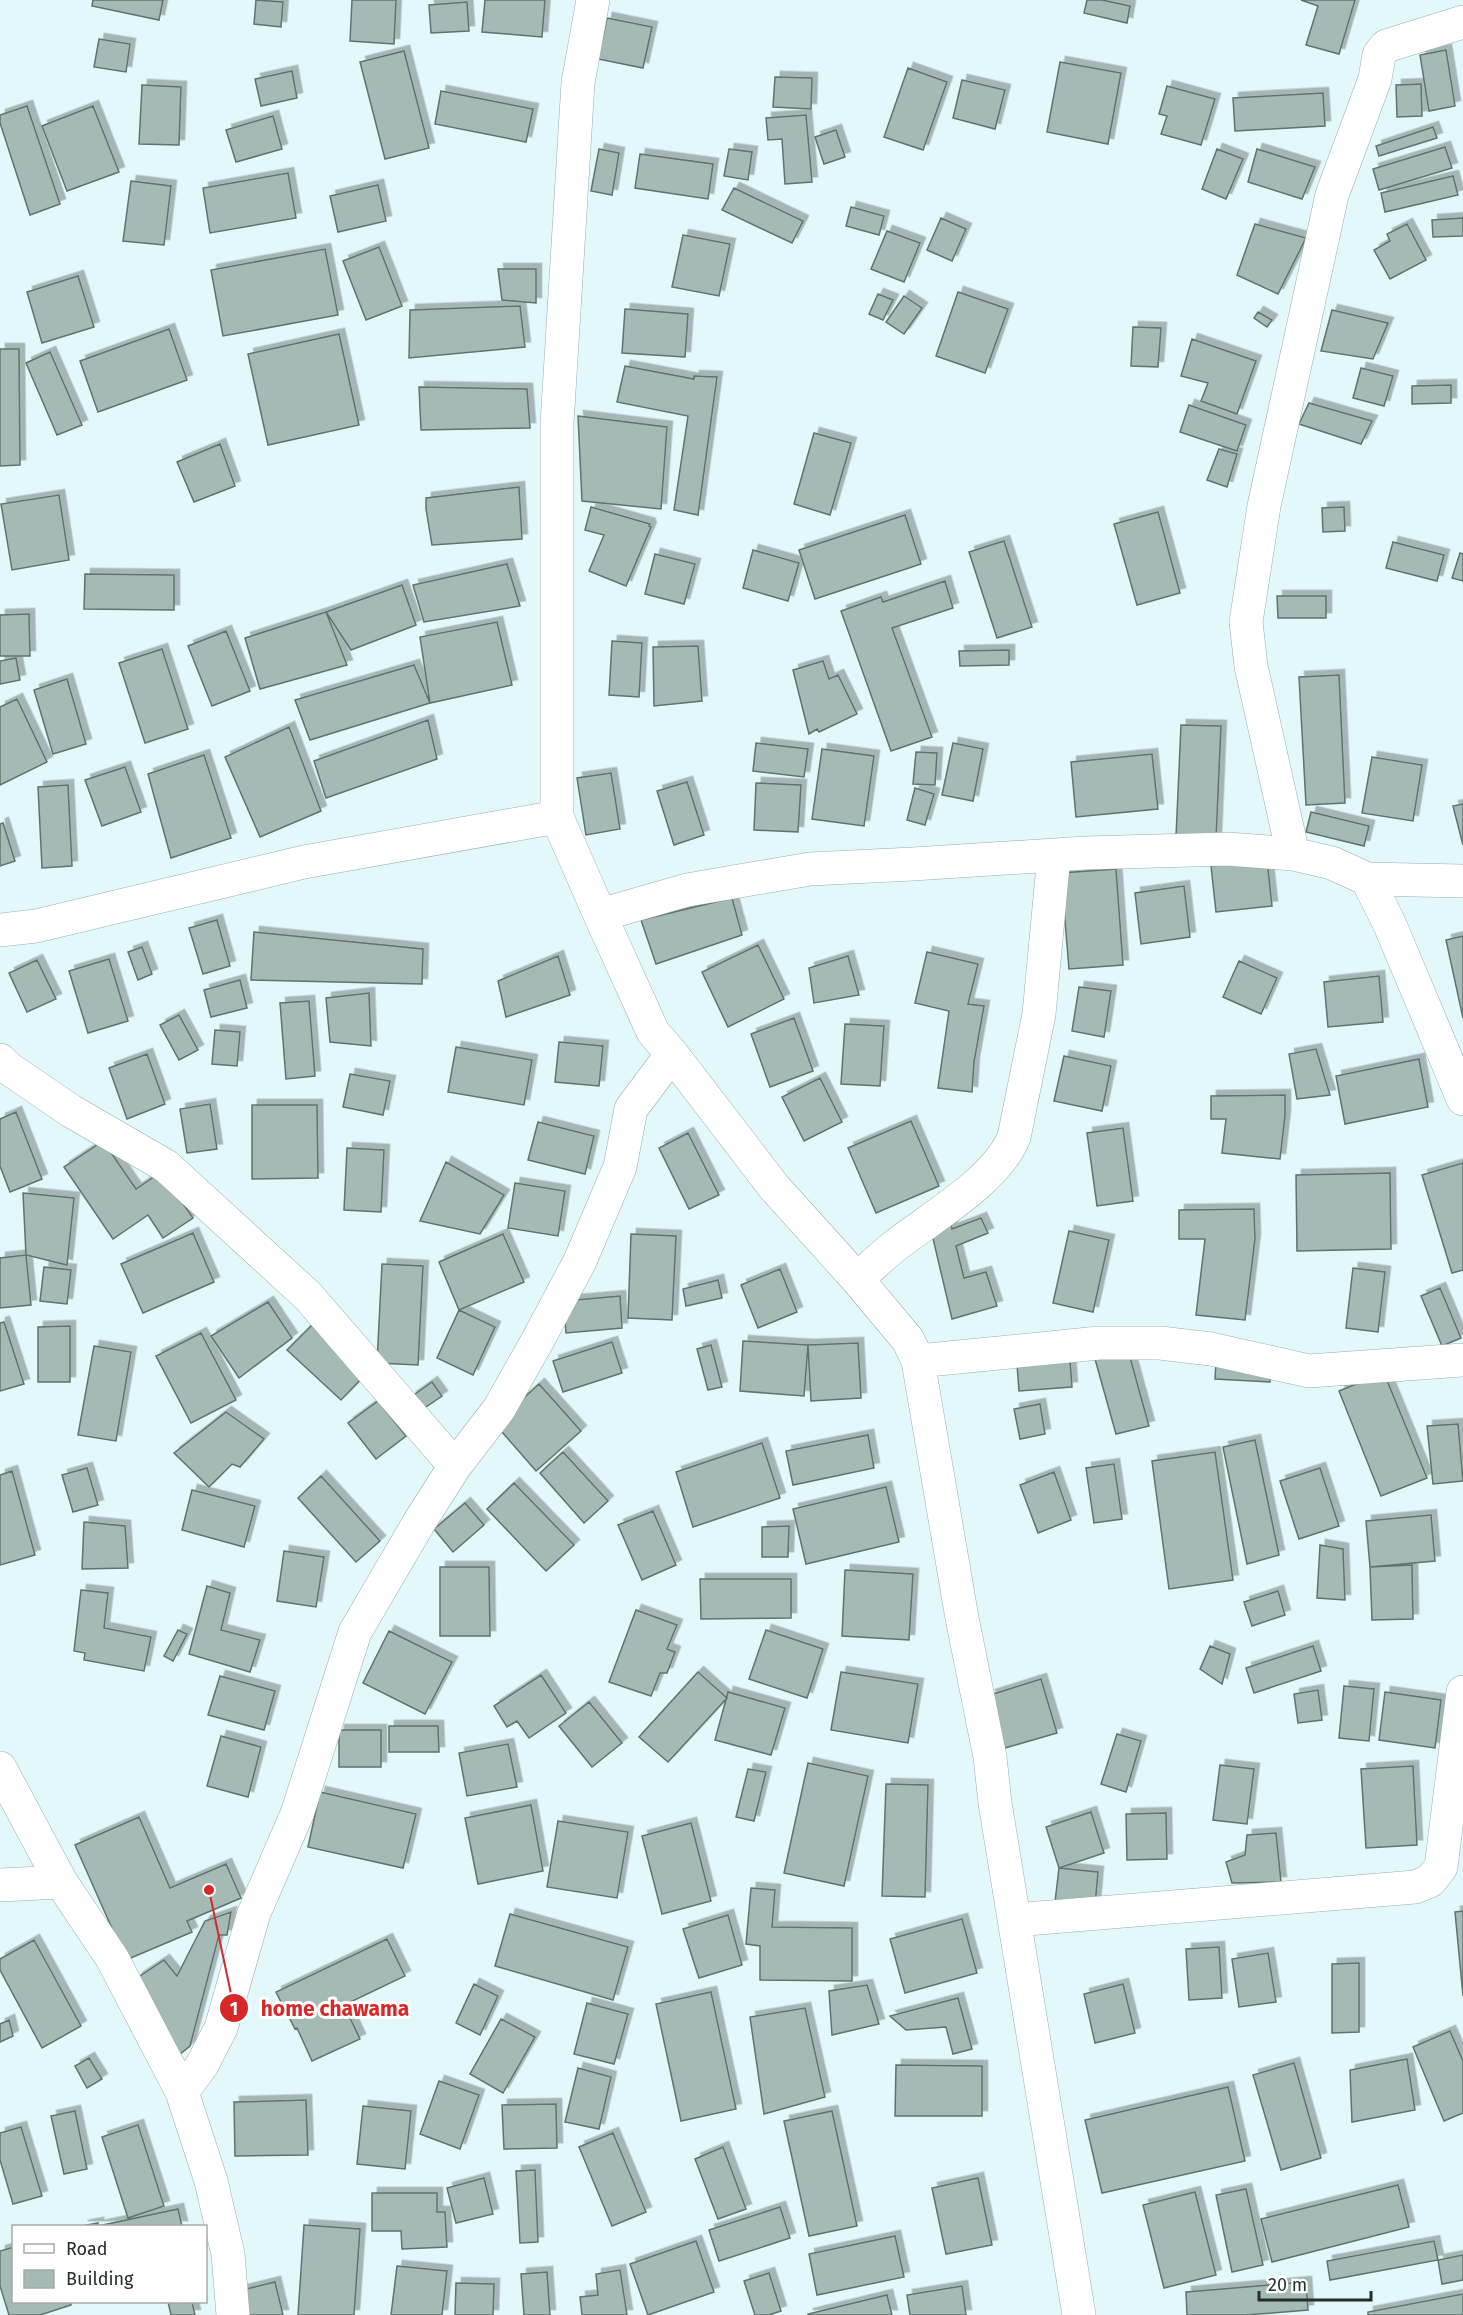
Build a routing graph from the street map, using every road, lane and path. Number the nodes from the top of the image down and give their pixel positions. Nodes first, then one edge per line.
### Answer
1 (593, 0) edge
2 (1463, 22) edge
3 (557, 817) junction
4 (1293, 854) junction
5 (1054, 855) junction
6 (1367, 879) junction
7 (1463, 881) edge
8 (600, 915) junction
9 (0, 930) edge
10 (672, 1054) junction
11 (0, 1060) edge
12 (1463, 1098) edge
13 (857, 1279) junction
14 (1463, 1360) edge
15 (918, 1361) junction
16 (455, 1466) junction
17 (1463, 1692) edge
18 (0, 1768) edge
19 (1458, 1776) edge
20 (61, 1882) junction
21 (0, 1886) edge
22 (1014, 1920) junction
23 (182, 2092) junction
24 (233, 2315) edge
25 (1079, 2315) edge

1 - 3 street
2 - 4 street
3 - 8 street
3 - 9 street
4 - 5 street
4 - 6 street
5 - 8 street
5 - 13 street
6 - 7 street
6 - 12 street
8 - 10 street
10 - 13 street
10 - 16 street
11 - 16 street
13 - 15 street
14 - 15 street
15 - 22 street
16 - 23 street
17 - 19 street
18 - 20 street
19 - 22 street
20 - 21 street
20 - 23 street
22 - 25 street
23 - 24 street

